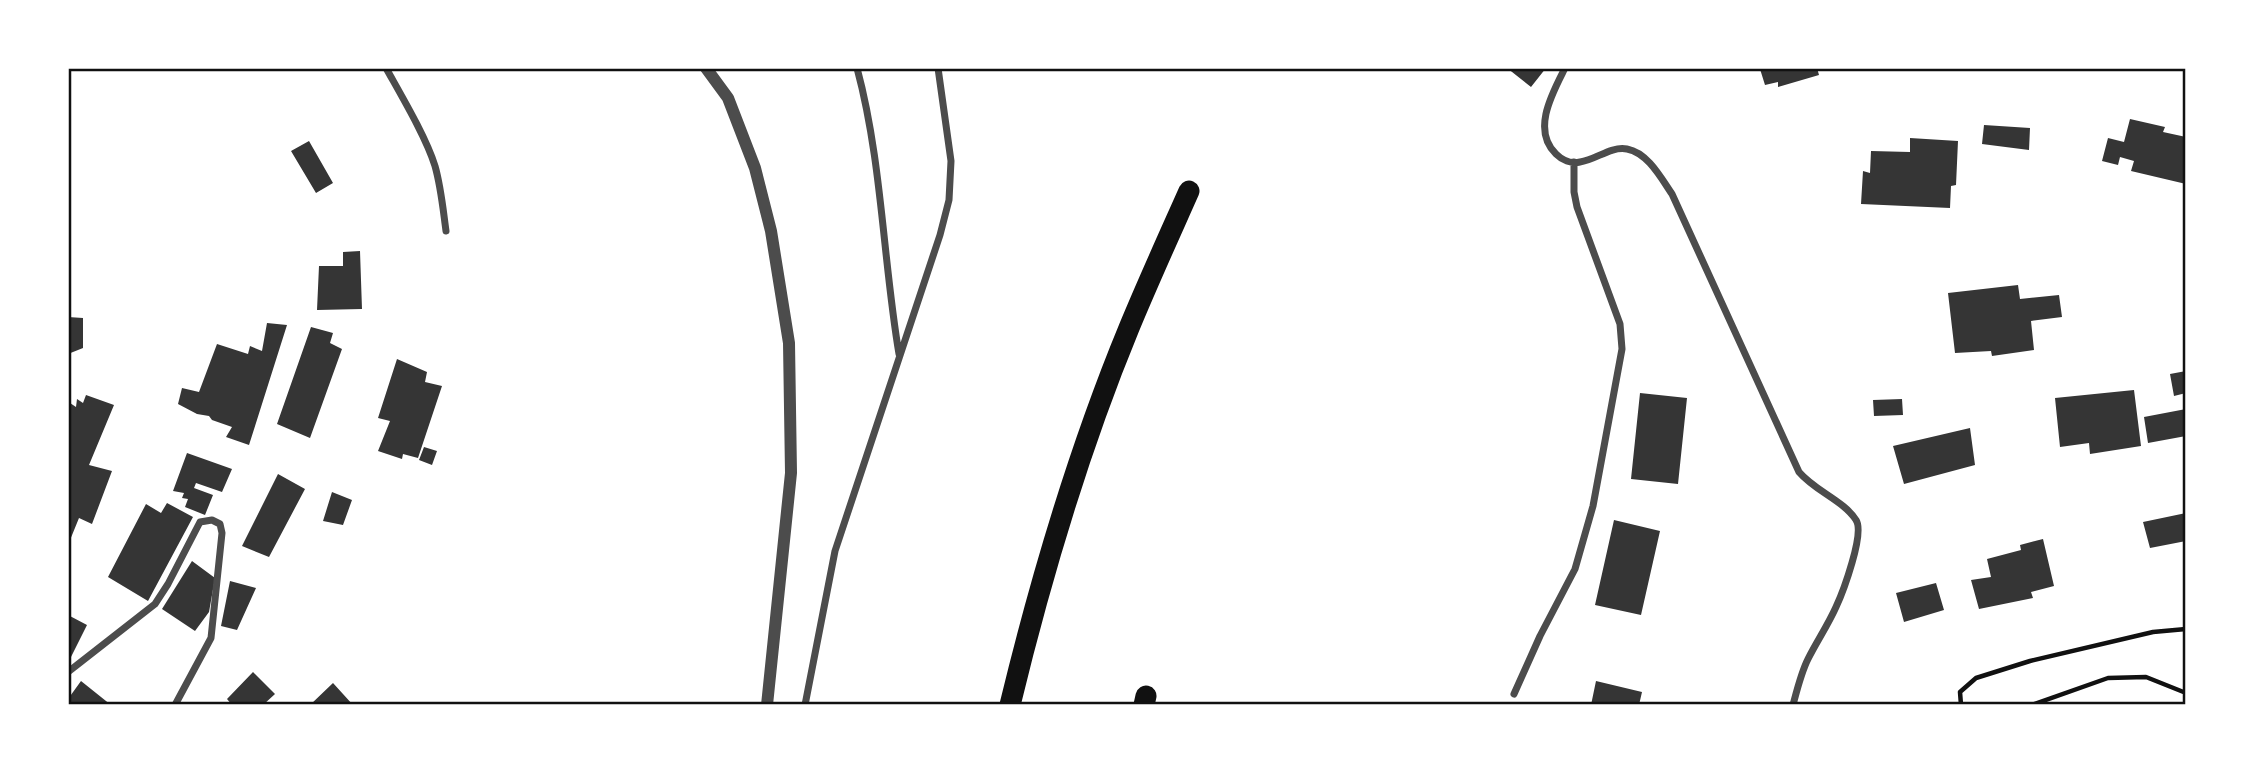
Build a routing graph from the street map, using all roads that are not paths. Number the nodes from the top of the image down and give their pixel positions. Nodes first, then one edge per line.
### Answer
1 (386, 68) edge
2 (706, 68) edge
3 (857, 68) edge
4 (938, 68) edge
5 (1565, 68) edge
6 (1574, 162) junction
7 (1189, 191) dead end
8 (446, 231) dead end
9 (900, 355) junction
10 (68, 672) edge
11 (1514, 694) dead end
12 (175, 705) edge
13 (767, 705) edge
14 (805, 705) edge
15 (1010, 705) edge
16 (1793, 705) edge

1 - 8 street
2 - 13 street
3 - 9 street
4 - 9 street
5 - 6 street
6 - 11 street
6 - 16 street
7 - 15 highway
9 - 14 street
10 - 12 street

